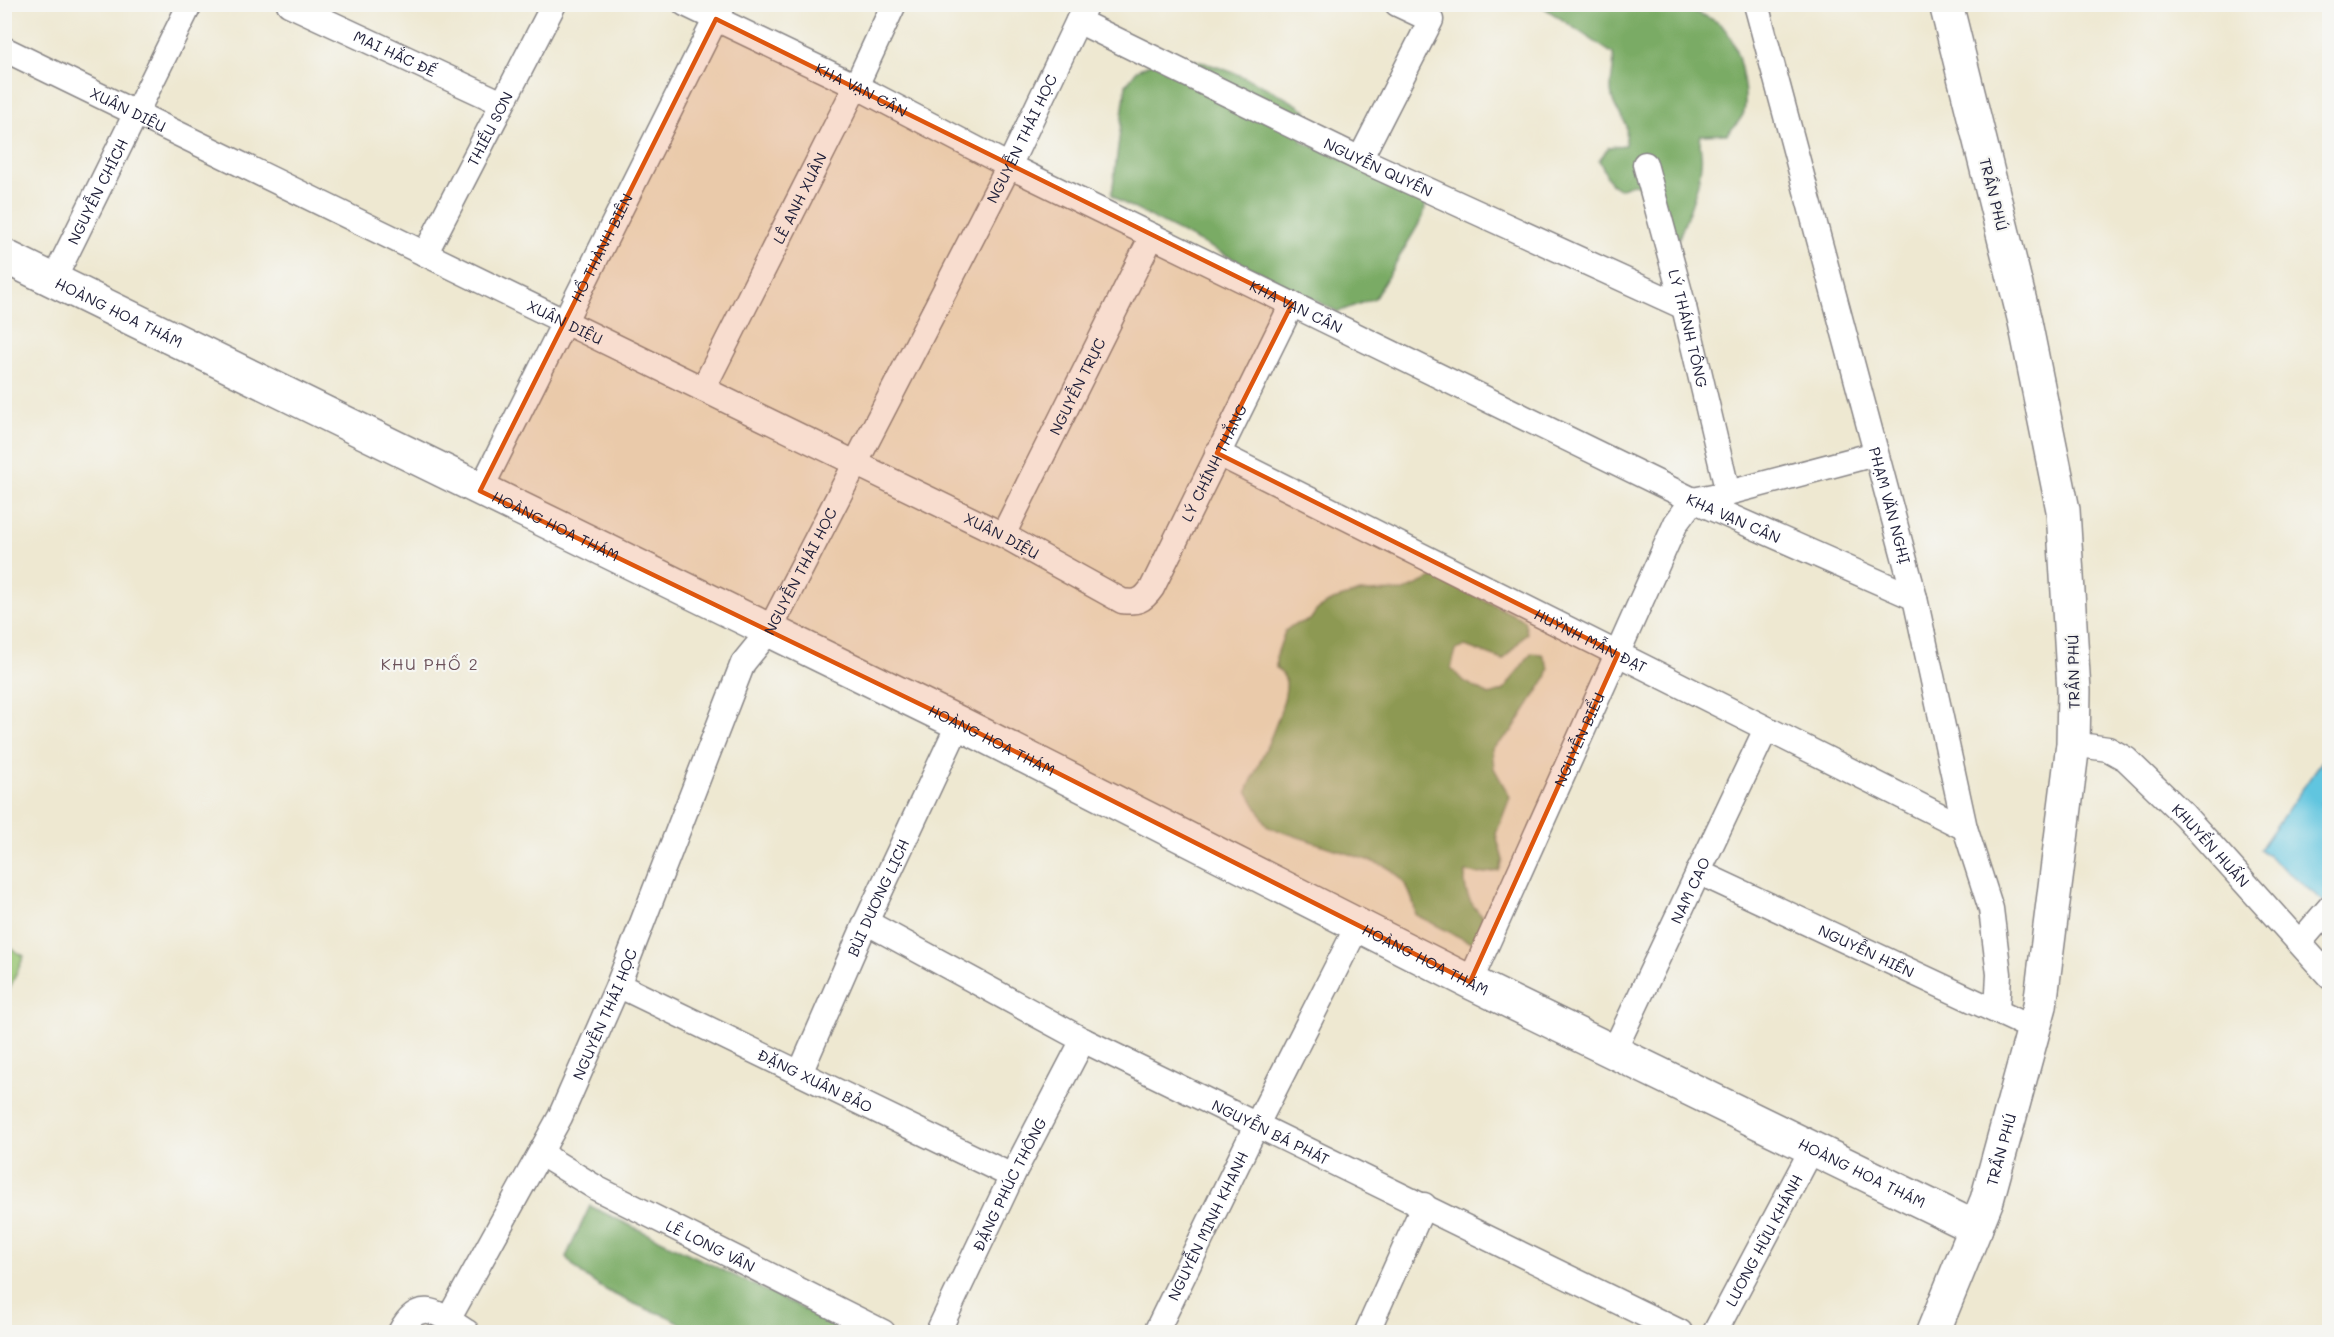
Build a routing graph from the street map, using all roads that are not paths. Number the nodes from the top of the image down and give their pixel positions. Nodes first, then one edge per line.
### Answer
1 (190, 4) edge
2 (289, 4) edge
3 (554, 4) edge
4 (686, 4) edge
5 (894, 4) edge
6 (1397, 4) edge
7 (1756, 4) edge
8 (1946, 4) edge
9 (720, 12) edge
10 (1082, 13) edge
11 (4, 49) edge
12 (856, 86) junction
13 (502, 103) junction
14 (136, 115) junction
15 (1360, 159) junction
16 (1645, 164) dead end
17 (1009, 166) junction
18 (1152, 236) junction
19 (425, 255) junction
20 (4, 256) edge
21 (53, 281) junction
22 (1292, 304) junction
23 (1684, 307) junction
24 (565, 323) junction
25 (703, 389) junction
26 (1217, 453) junction
27 (1875, 454) junction
28 (856, 464) junction
29 (480, 491) junction
30 (1728, 493) junction
31 (1693, 500) junction
32 (1003, 535) junction
33 (1915, 598) junction
34 (1122, 601) joint
35 (769, 631) junction
36 (1618, 654) junction
37 (959, 723) junction
38 (1766, 729) junction
39 (2073, 744) junction
40 (1965, 828) junction
41 (1698, 872) junction
42 (2330, 907) edge
43 (866, 922) junction
44 (1358, 925) junction
45 (2300, 942) junction
46 (2330, 977) edge
47 (1470, 982) junction
48 (618, 985) junction
49 (1997, 1011) junction
50 (2034, 1029) junction
51 (1083, 1040) junction
52 (1613, 1053) junction
53 (800, 1073) junction
54 (1257, 1124) junction
55 (1812, 1149) junction
56 (542, 1151) junction
57 (1012, 1176) junction
58 (1424, 1205) junction
59 (1976, 1228) junction
60 (458, 1326) edge
61 (400, 1332) edge
62 (883, 1332) edge
63 (938, 1332) edge
64 (1156, 1332) edge
65 (1367, 1332) edge
66 (1680, 1332) edge
67 (1715, 1332) edge
68 (1933, 1332) edge

1 - 14 street, NGUYỄN CHÍCH
2 - 13 street, MAI HẮC ĐẾ
3 - 13 street, THIẾU SƠN
4 - 9 street, KHA VẠN CÂN
5 - 12 street, LÊ ANH XUÂN
6 - 15 street
7 - 27 street, PHẠM VĂN NGHỊ
8 - 39 street, TRẦN PHÚ
9 - 12 street, KHA VẠN CÂN
9 - 24 street, HỒ THÀNH BIÊN
10 - 15 street, NGUYỄN QUYỀN
10 - 17 street, NGUYỄN THÁI HỌC
11 - 14 street, XUÂN DIỆU
12 - 17 street, KHA VẠN CÂN
12 - 25 street, LÊ ANH XUÂN
13 - 19 street, THIẾU SƠN
14 - 19 street, XUÂN DIỆU
14 - 21 street, NGUYỄN CHÍCH
15 - 23 street, NGUYỄN QUYỀN
16 - 23 street, LÝ THÁNH TÔNG
17 - 18 street, KHA VẠN CÂN
17 - 28 street, NGUYỄN THÁI HỌC
18 - 22 street, KHA VẠN CÂN
18 - 32 street, NGUYỄN TRỰC
19 - 24 street, XUÂN DIỆU
20 - 21 street, HOÀNG HOA THÁM
21 - 29 street, HOÀNG HOA THÁM
22 - 26 street, LÝ CHÍNH THẮNG
22 - 31 street, KHA VẠN CÂN
23 - 30 street, LÝ THÁNH TÔNG
24 - 25 street, XUÂN DIỆU
24 - 29 street, HỒ THÀNH BIÊN
25 - 28 street, XUÂN DIỆU
26 - 34 street, LÝ CHÍNH THẮNG
26 - 36 street, HUỲNH MẪN ĐẠT
27 - 30 street
27 - 33 street, PHẠM VĂN NGHỊ
28 - 32 street, XUÂN DIỆU
28 - 35 street, NGUYỄN THÁI HỌC
29 - 35 street, HOÀNG HOA THÁM
30 - 31 street
31 - 33 street, KHA VẠN CÂN
31 - 36 street, NGUYỄN BIỂU
32 - 34 street, XUÂN DIỆU
33 - 40 street, PHẠM VĂN NGHỊ
35 - 37 street, HOÀNG HOA THÁM
35 - 48 street, NGUYỄN THÁI HỌC
36 - 38 street, HUỲNH MẪN ĐẠT
36 - 47 street, NGUYỄN BIỂU
37 - 43 street, BÙI DƯƠNG LỊCH
37 - 44 street, HOÀNG HOA THÁM
38 - 40 street, HUỲNH MẪN ĐẠT
38 - 41 street, NAM CAO
39 - 45 street, KHUYỂN HUẤN
39 - 50 street, TRẦN PHÚ
40 - 49 street, PHẠM VĂN NGHỊ
41 - 49 street, NGUYỄN HIỀN
41 - 52 street, NAM CAO
42 - 45 street
43 - 51 street, NGUYỄN BÁ PHÁT
43 - 53 street, BÙI DƯƠNG LỊCH
44 - 47 street, HOÀNG HOA THÁM
44 - 54 street, NGUYỄN MINH KHANH
45 - 46 street, KHUYỂN HUẤN
47 - 52 street, HOÀNG HOA THÁM
48 - 53 street, ĐẶNG XUÂN BẢO
48 - 56 street, NGUYỄN THÁI HỌC
49 - 50 street, NGUYỄN HIỀN
50 - 59 street, TRẦN PHÚ
51 - 54 street, NGUYỄN BÁ PHÁT
51 - 57 street, ĐẶNG PHÚC THÔNG
52 - 55 street, HOÀNG HOA THÁM
53 - 57 street, ĐẶNG XUÂN BẢO
54 - 58 street, NGUYỄN BÁ PHÁT
54 - 64 street, NGUYỄN MINH KHANH
55 - 59 street, HOÀNG HOA THÁM
55 - 67 street, LƯƠNG HỮU KHÁNH
56 - 60 street, NGUYỄN THÁI HỌC
56 - 62 street, LÊ LONG VÂN
57 - 63 street, ĐẶNG PHÚC THÔNG
58 - 65 street
58 - 66 street, NGUYỄN BÁ PHÁT
59 - 68 street, TRẦN PHÚ
60 - 61 street

